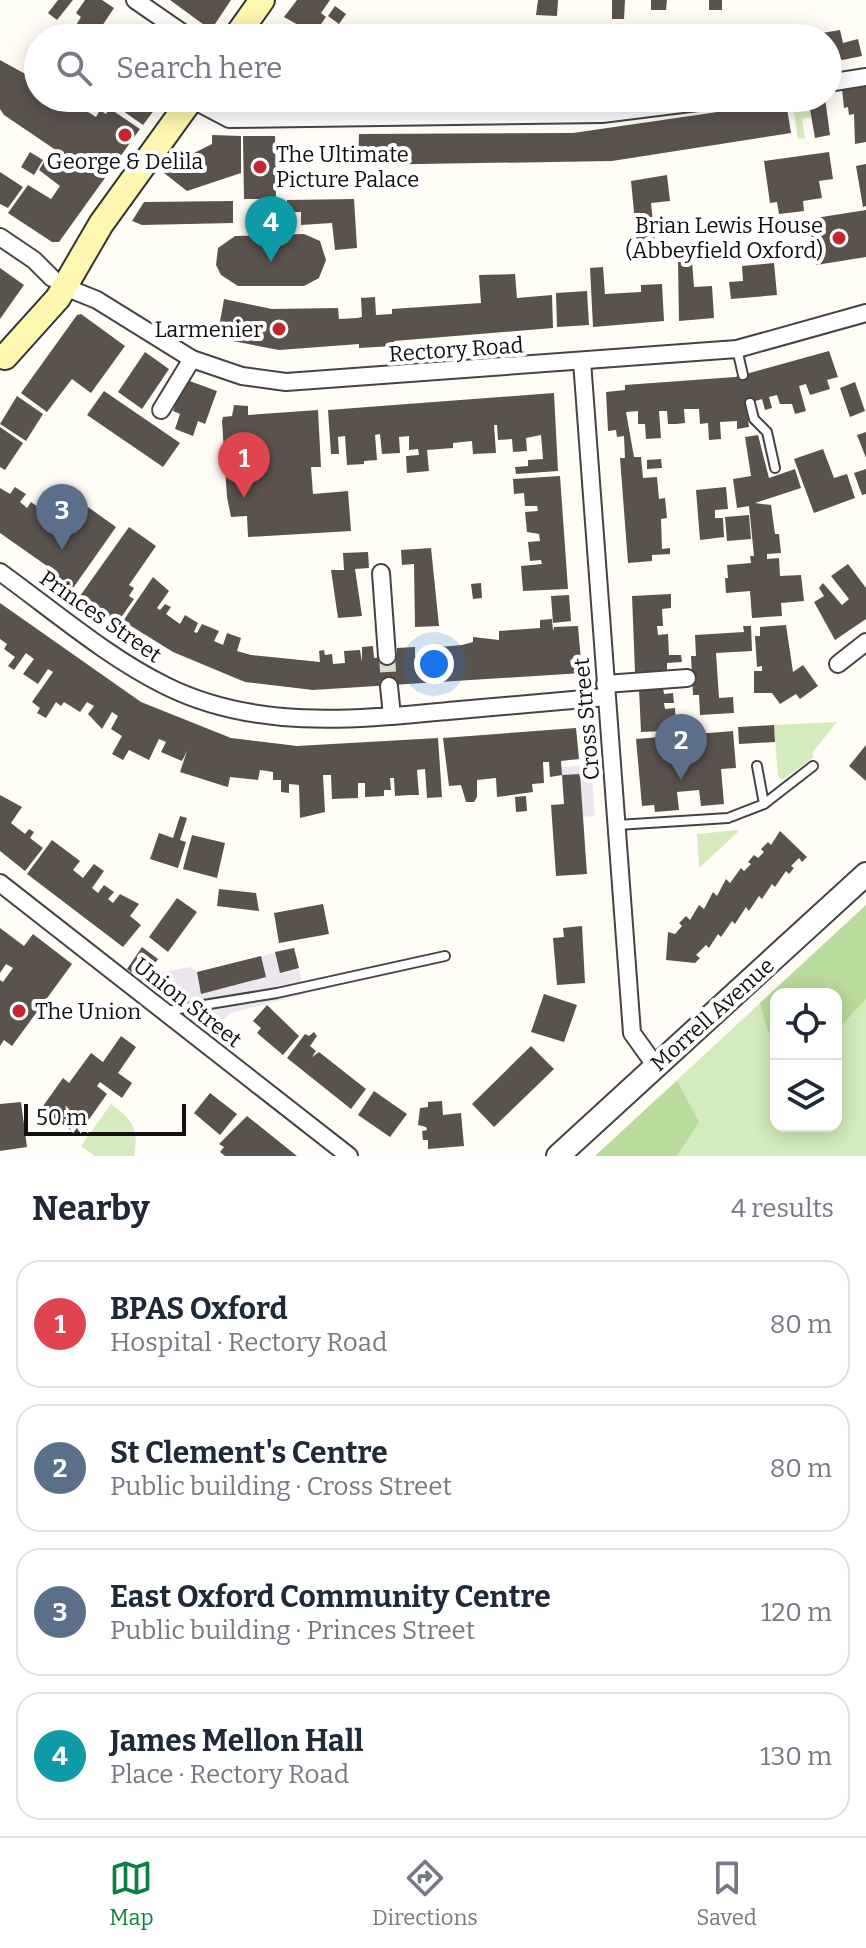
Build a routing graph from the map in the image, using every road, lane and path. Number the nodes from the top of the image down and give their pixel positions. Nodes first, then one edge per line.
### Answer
1 (135, 0) edge
2 (262, 0) edge
3 (170, 24) edge
4 (245, 24) edge
5 (866, 77) edge
6 (842, 81) edge
7 (181, 112) edge
8 (216, 112) edge
9 (618, 112) edge
10 (0, 237) edge
11 (59, 283) junction
12 (866, 313) edge
13 (737, 349) junction
14 (192, 359) junction
15 (2, 361) edge
16 (582, 361) junction
17 (743, 375) dead end
18 (750, 403) dead end
19 (161, 410) dead end
20 (775, 468) dead end
21 (0, 572) edge
22 (381, 573) dead end
23 (866, 642) edge
24 (387, 656) tunnel mouth
25 (838, 664) dead end
26 (687, 678) dead end
27 (389, 686) tunnel mouth
28 (606, 690) junction
29 (392, 716) junction
30 (757, 766) dead end
31 (813, 766) dead end
32 (764, 804) junction
33 (617, 825) junction
34 (866, 874) edge
35 (0, 883) edge
36 (445, 956) dead end
37 (164, 1011) junction
38 (655, 1065) junction
39 (349, 1156) edge
40 (558, 1156) edge

1 - 3 street
2 - 4 main road
5 - 6 street
7 - 11 main road
8 - 9 street
10 - 11 street, Rectory Road
11 - 14 street, Rectory Road
11 - 15 main road
12 - 13 street, Rectory Road
13 - 16 street, Rectory Road
13 - 17 lane
14 - 16 street, Rectory Road
14 - 19 street
16 - 28 street, Cross Street
18 - 20 lane
21 - 29 street, Princes Street
22 - 24 street
23 - 25 street
26 - 28 street, Princes Street
27 - 29 street
28 - 29 street, Princes Street
28 - 33 street, Cross Street
30 - 32 lane
31 - 32 lane
32 - 33 lane
33 - 38 street, Cross Street
34 - 38 street, Morrell Avenue
35 - 37 street, Union Street
36 - 37 lane
37 - 39 street, Union Street
38 - 40 street, Morrell Avenue

